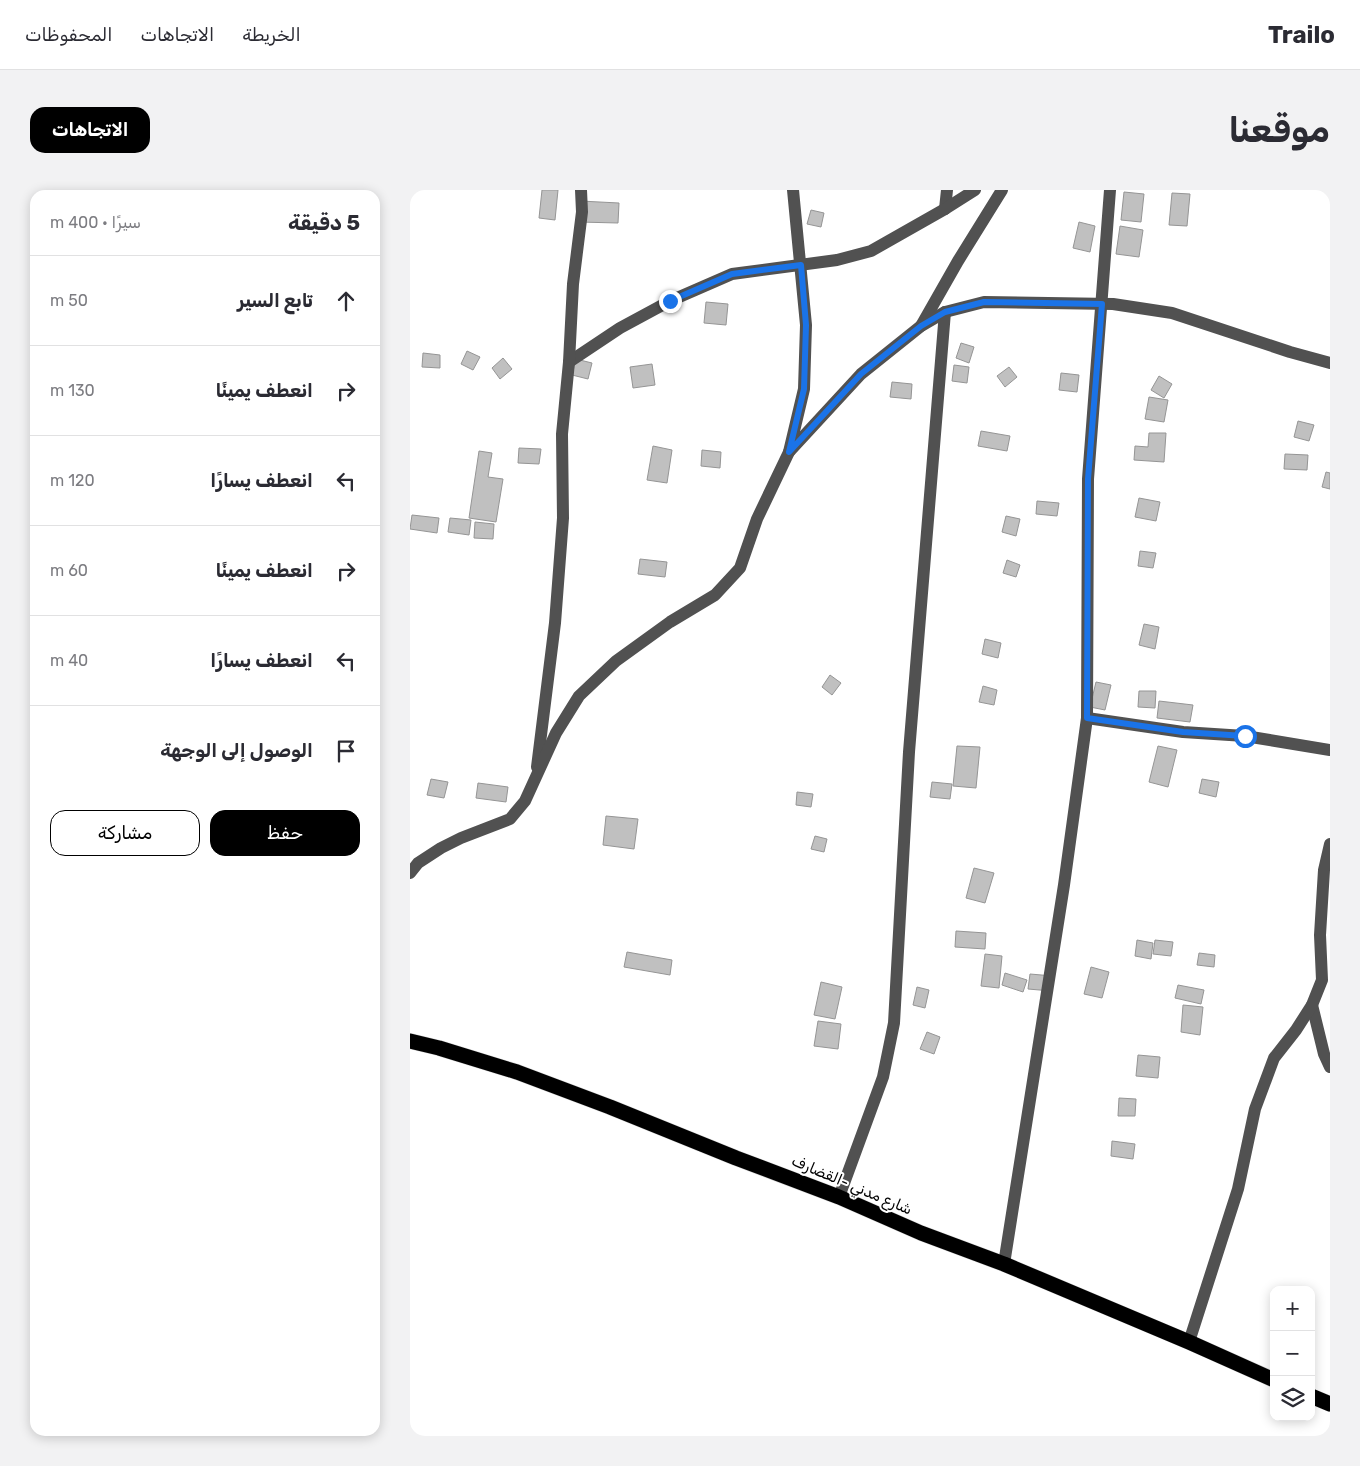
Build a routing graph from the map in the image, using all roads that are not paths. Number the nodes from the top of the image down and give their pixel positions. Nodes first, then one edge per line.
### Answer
1 (582, 190) edge
2 (794, 190) edge
3 (947, 190) edge
4 (975, 190) edge
5 (1002, 190) edge
6 (1110, 190) edge
7 (945, 209) junction
8 (801, 265) junction
9 (1102, 304) junction
10 (945, 312) junction
11 (921, 326) junction
12 (569, 362) junction
13 (1330, 363) edge
14 (789, 452) junction
15 (1087, 718) junction
16 (1330, 750) edge
17 (536, 779) junction
18 (1330, 844) edge
19 (410, 873) edge
20 (1325, 936) edge
21 (1312, 1005) junction
22 (410, 1041) edge
23 (1330, 1067) edge
24 (839, 1197) junction
25 (1004, 1264) junction
26 (1188, 1342) junction
27 (1270, 1378) edge
28 (1315, 1398) edge
29 (1330, 1404) edge

1 - 12 street
2 - 8 street
3 - 7 street
4 - 7 street
5 - 11 street
6 - 9 street
7 - 8 street
8 - 12 street
8 - 14 street
9 - 10 street
9 - 13 street
9 - 15 street
10 - 11 street
10 - 24 street
11 - 14 street
12 - 17 street
14 - 17 street
15 - 16 street
15 - 25 street
17 - 19 street
18 - 20 street
20 - 21 street
21 - 23 street
21 - 26 street
22 - 24 highway, شارع مدني -القضارف
24 - 25 highway, شارع مدني -القضارف
25 - 26 highway, شارع مدني -القضارف
26 - 27 highway, شارع مدني -القضارف
28 - 29 highway

